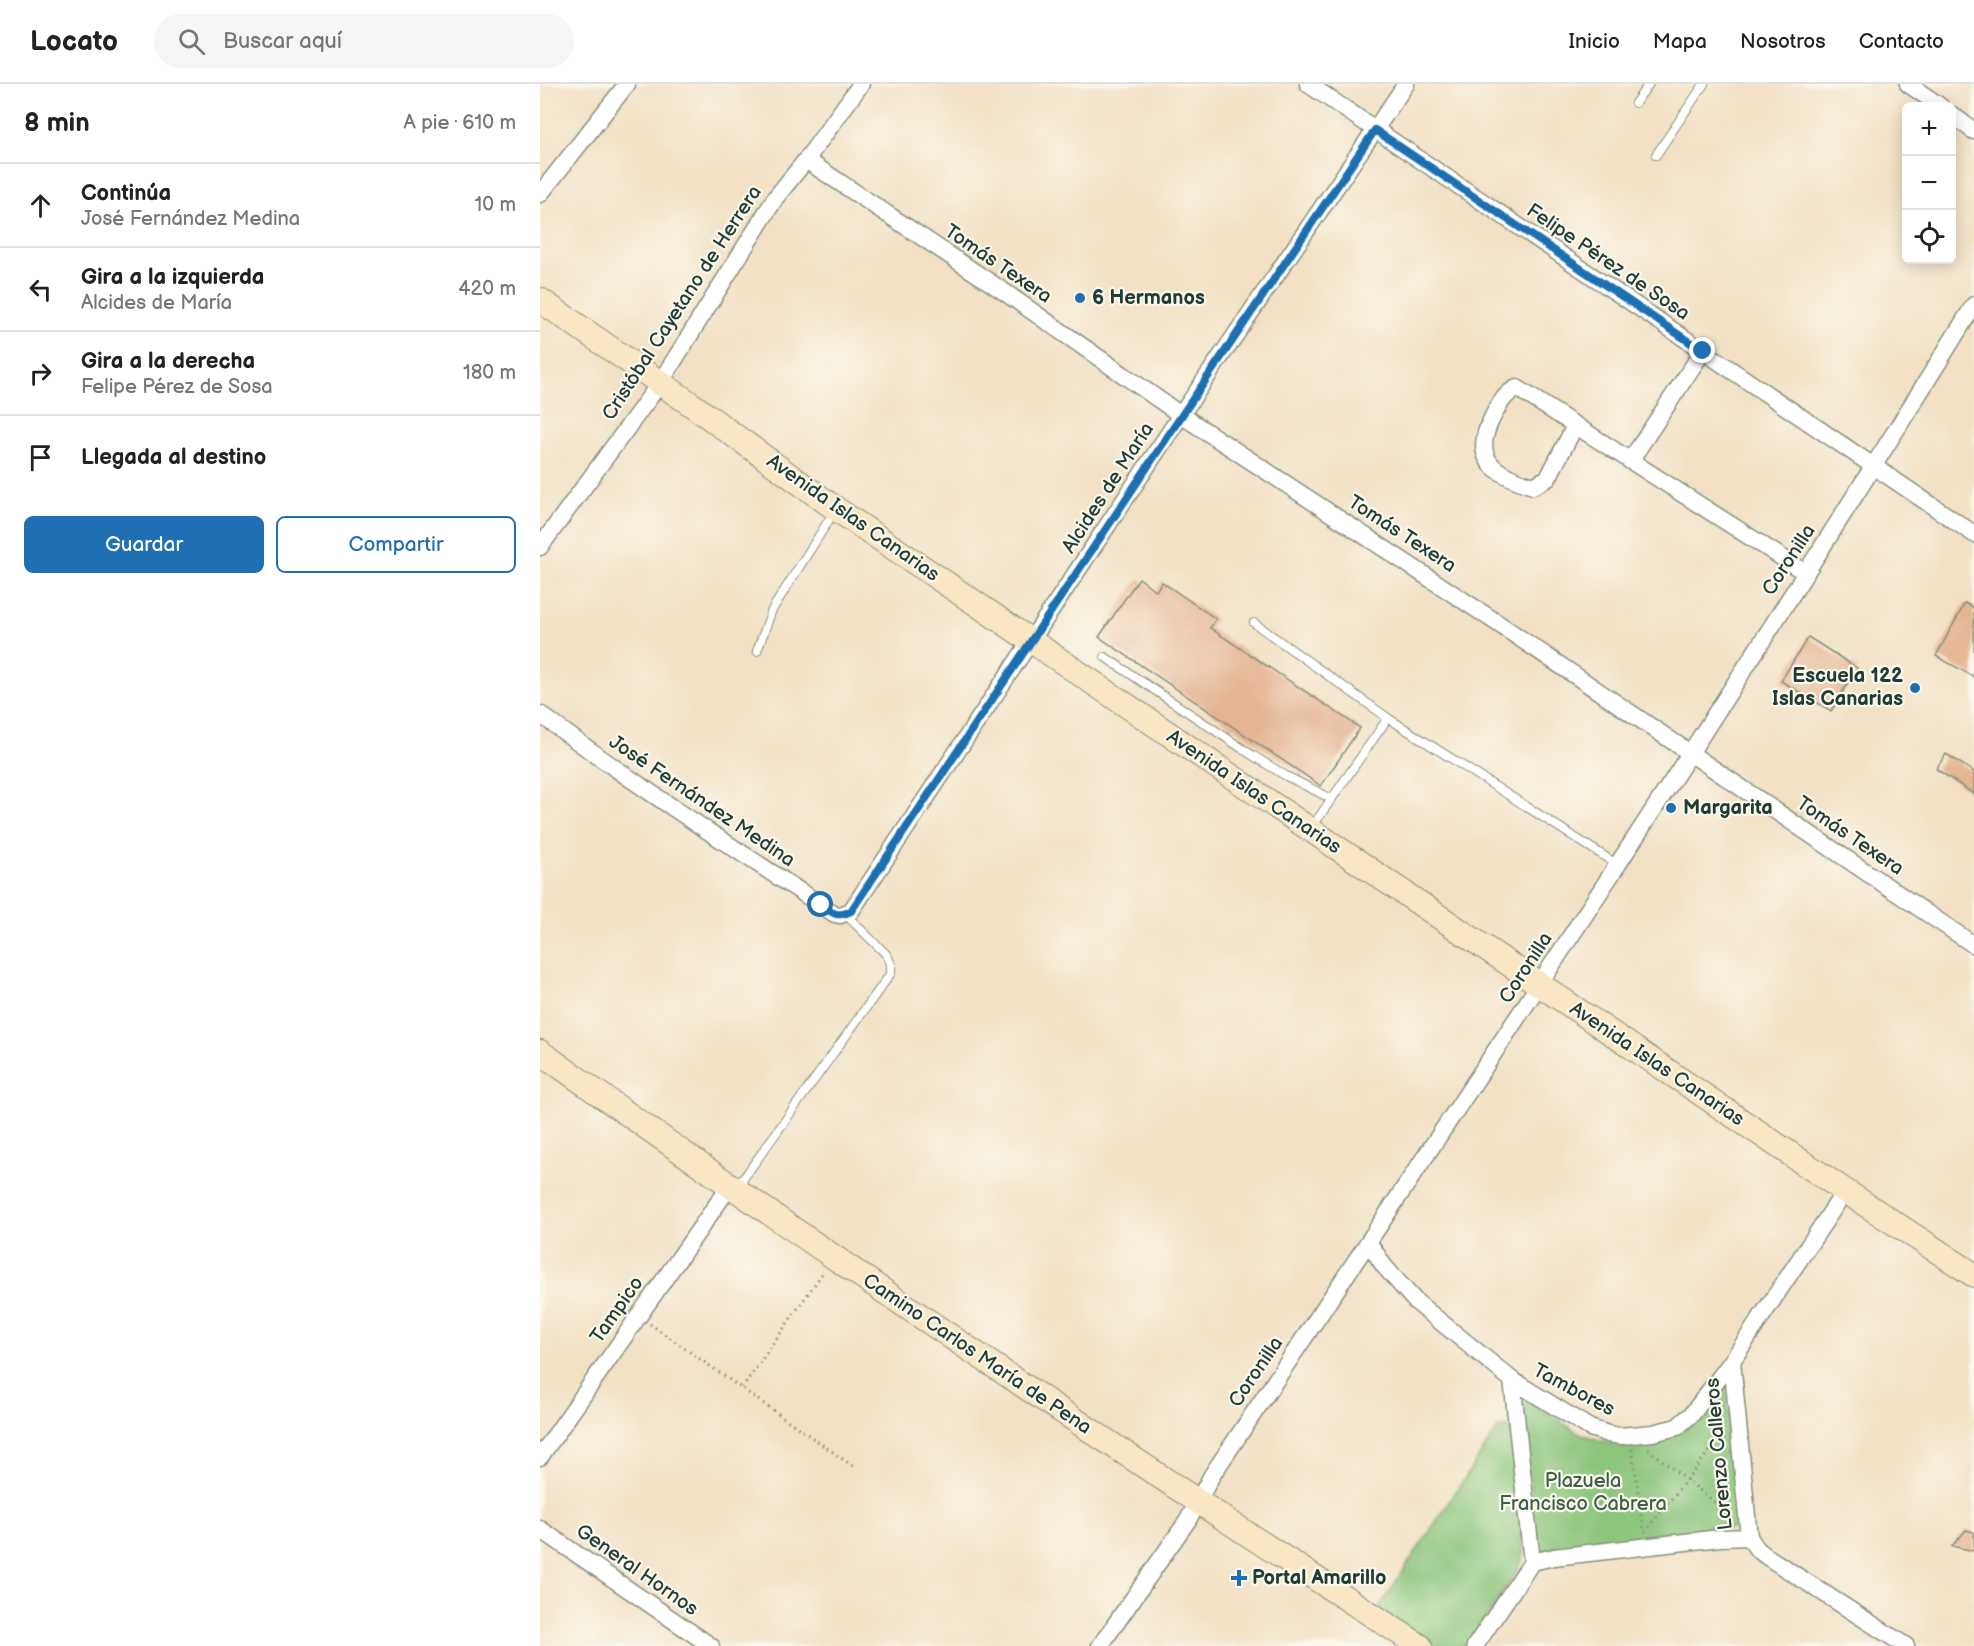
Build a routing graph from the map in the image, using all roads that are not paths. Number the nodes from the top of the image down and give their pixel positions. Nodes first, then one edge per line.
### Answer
1 (627, 84) edge
2 (861, 84) edge
3 (1308, 84) edge
4 (1406, 84) edge
5 (1649, 84) edge
6 (1704, 84) edge
7 (1908, 84) edge
8 (1934, 102) edge
9 (1635, 103) dead end
10 (1956, 118) edge
11 (1375, 130) junction
12 (1974, 130) edge
13 (1656, 155) dead end
14 (806, 160) junction
15 (540, 194) edge
16 (540, 300) edge
17 (1974, 305) edge
18 (1703, 351) junction
19 (660, 383) junction
20 (1182, 415) junction
21 (1575, 426) junction
22 (1630, 461) junction
23 (1874, 467) junction
24 (836, 509) junction
25 (1974, 534) edge
26 (540, 547) edge
27 (1806, 573) junction
28 (1254, 623) dead end
29 (1032, 641) junction
30 (757, 651) dead end
31 (1105, 657) dead end
32 (540, 714) edge
33 (1388, 718) junction
34 (1689, 754) junction
35 (1332, 799) junction
36 (1310, 830) junction
37 (1618, 865) junction
38 (845, 914) junction
39 (1974, 945) edge
40 (1540, 986) junction
41 (540, 1052) edge
42 (729, 1186) junction
43 (1845, 1191) junction
44 (1369, 1243) junction
45 (1974, 1275) edge
46 (1732, 1361) junction
47 (1512, 1380) junction
48 (540, 1457) edge
49 (1197, 1502) junction
50 (540, 1529) edge
51 (1749, 1533) junction
52 (1532, 1562) junction
53 (711, 1646) edge
54 (1100, 1646) edge
55 (1419, 1646) edge
56 (1475, 1646) edge
57 (1906, 1646) edge

1 - 15 street
2 - 14 street, Cristóbal Cayetano de Herrera
3 - 11 street, Felipe Pérez de Sosa
4 - 11 street, Alcides de María
5 - 9 lane
6 - 13 lane
7 - 8 street
10 - 12 street
11 - 18 street, Felipe Pérez de Sosa
11 - 20 street, Alcides de María
14 - 19 street, Cristóbal Cayetano de Herrera
14 - 20 street, Tomás Texera
16 - 19 street, Avenida Islas Canarias
17 - 23 street, Coronilla
18 - 22 street
18 - 23 street, Felipe Pérez de Sosa
19 - 24 street, Avenida Islas Canarias
19 - 26 street, Cristóbal Cayetano de Herrera
20 - 29 street, Alcides de María
20 - 34 street, Tomás Texera
21 - 21 street
21 - 22 street
22 - 27 street
23 - 25 street, Felipe Pérez de Sosa
23 - 27 street, Coronilla
24 - 29 street, Avenida Islas Canarias
24 - 30 lane
27 - 34 street, Coronilla
28 - 33 lane
29 - 36 street, Avenida Islas Canarias
29 - 38 street, Alcides de María
31 - 35 lane
32 - 38 street, José Fernández Medina
33 - 35 lane
33 - 37 lane
34 - 37 street, Coronilla
34 - 39 street, Tomás Texera
35 - 36 lane
36 - 40 street, Avenida Islas Canarias
37 - 40 street, Coronilla
38 - 42 lane
40 - 43 street, Avenida Islas Canarias
40 - 44 street, Coronilla
41 - 42 street, Camino Carlos María de Pena
42 - 48 street, Tampico
42 - 49 street, Camino Carlos María de Pena
43 - 45 street, Avenida Islas Canarias
43 - 46 street, Lorenzo Calleros
44 - 47 street
44 - 49 street, Coronilla
46 - 47 street, Tambores
46 - 51 street, Lorenzo Calleros
47 - 52 street, Tambores
49 - 54 street, Coronilla
49 - 55 street, Camino Carlos María de Pena
50 - 53 street, General Hornos
51 - 52 street, Lorenzo Calleros
51 - 57 street
52 - 56 street

